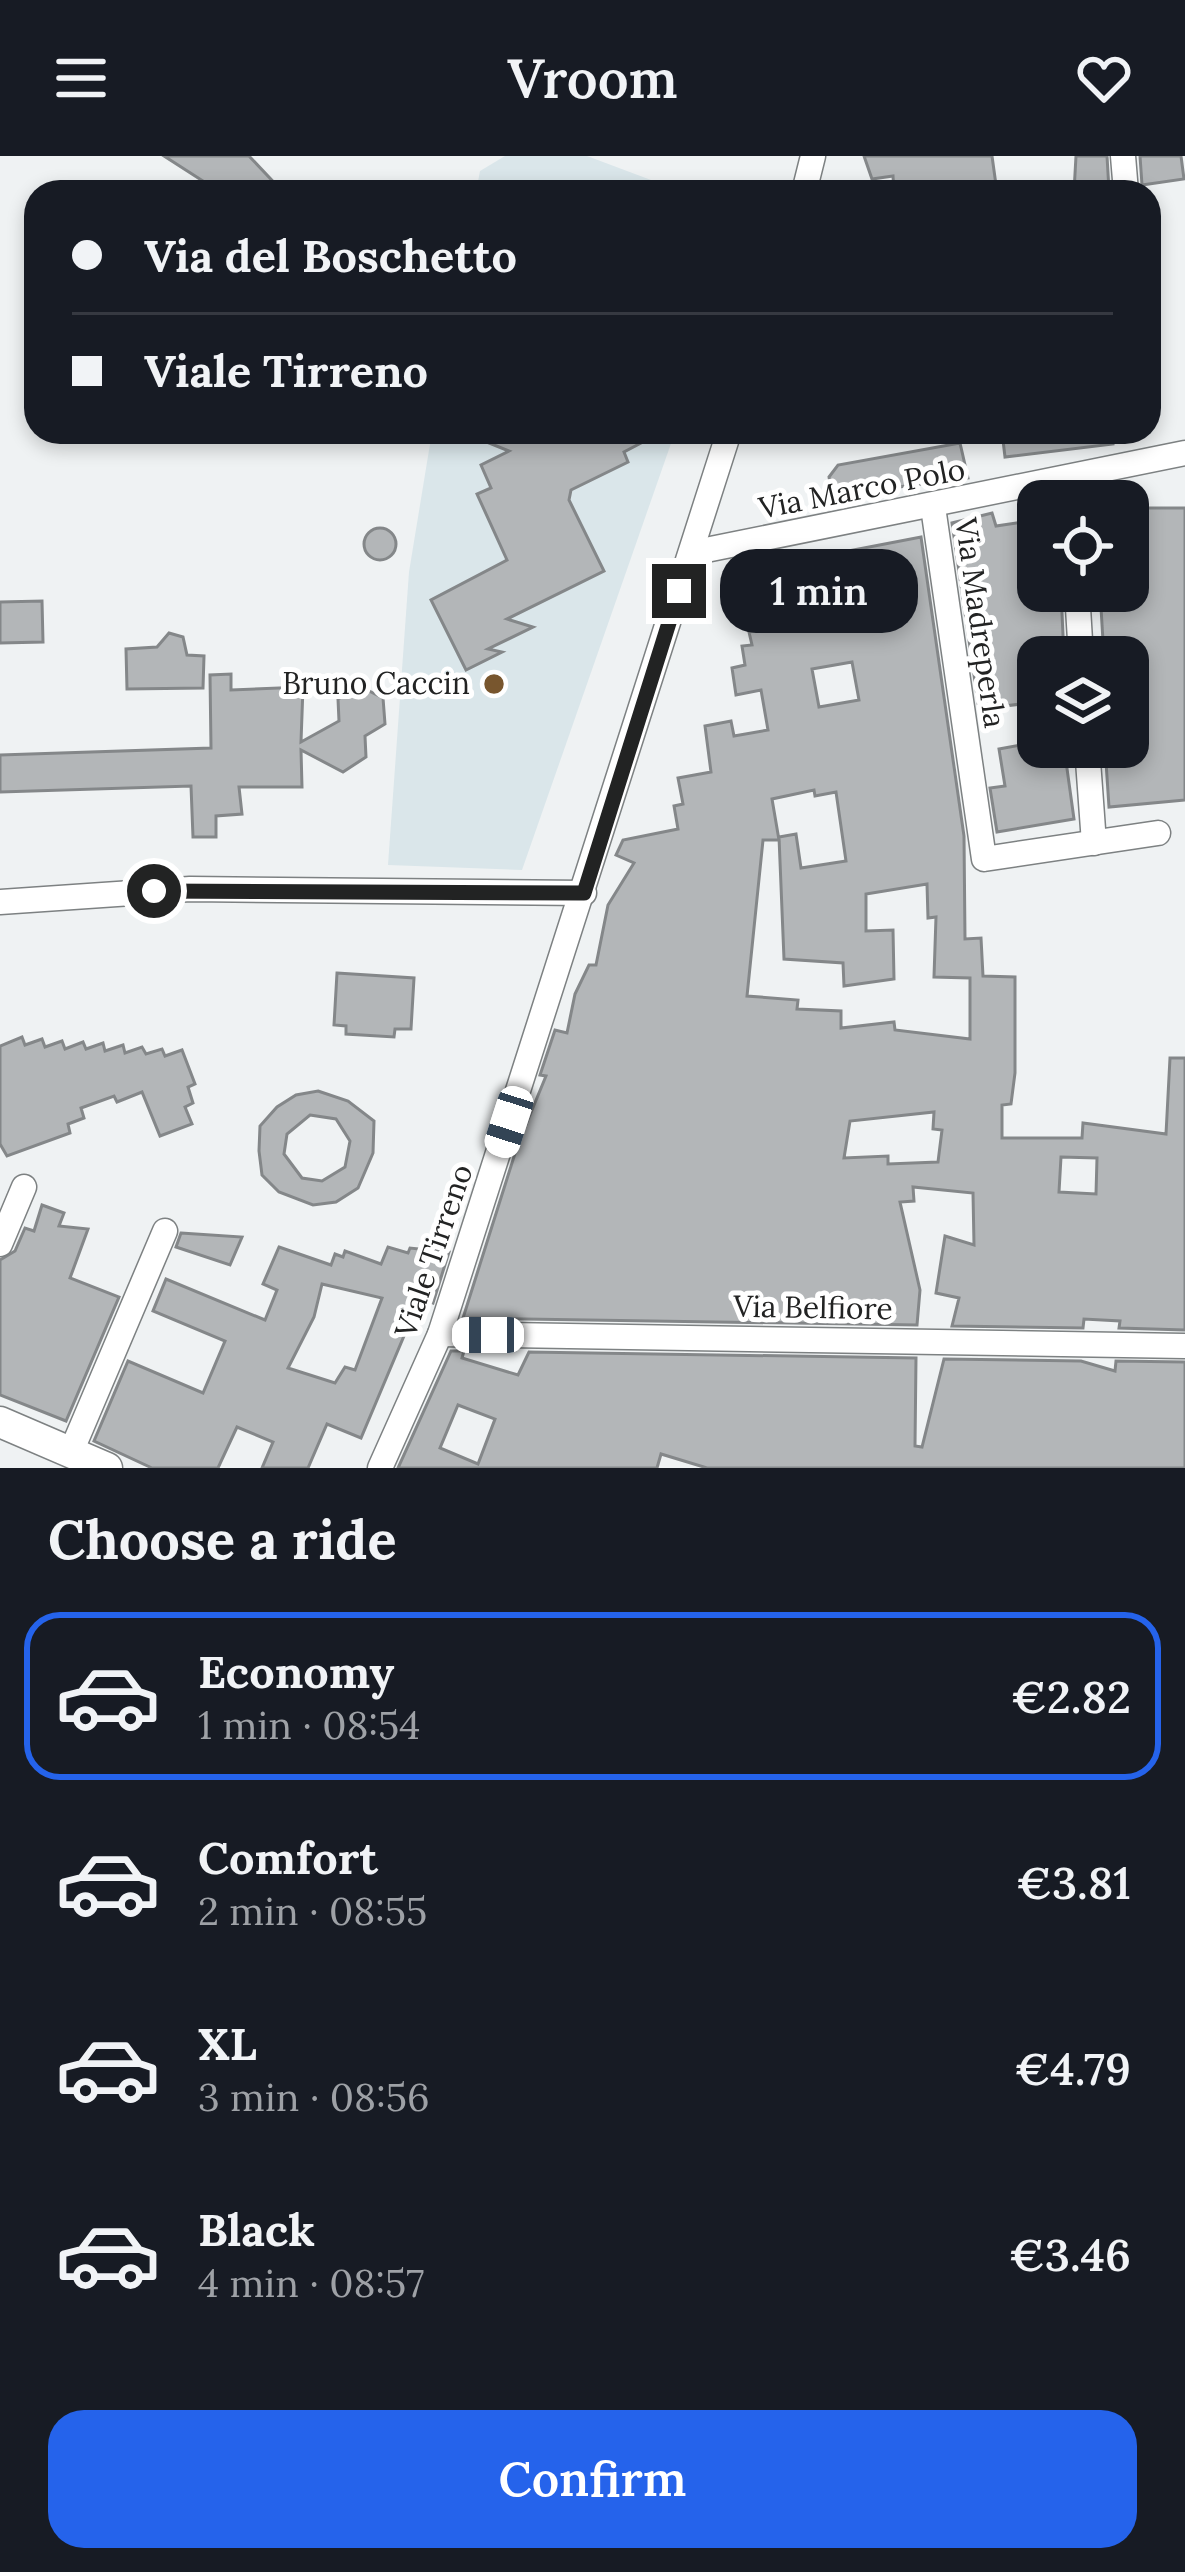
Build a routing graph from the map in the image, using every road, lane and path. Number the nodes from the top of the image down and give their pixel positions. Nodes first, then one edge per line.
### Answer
1 (725, 444) edge
2 (1185, 453) edge
3 (1101, 480) edge
4 (1017, 497) edge
5 (933, 507) junction
6 (691, 553) junction
7 (1089, 768) edge
8 (1158, 833) dead end
9 (1094, 843) junction
10 (584, 893) junction
11 (0, 902) edge
12 (24, 1187) dead end
13 (165, 1231) dead end
14 (0, 1244) edge
15 (440, 1334) junction
16 (1185, 1346) edge
17 (0, 1422) edge
18 (71, 1452) junction
19 (107, 1468) edge
20 (380, 1468) edge

1 - 6 street, Viale Tirreno
2 - 3 street, Via Marco Polo
4 - 5 street, Via Marco Polo
5 - 6 street, Via Marco Polo
5 - 9 street, Via Madreperla
6 - 10 street, Viale Tirreno
7 - 9 street
8 - 9 street, Via Madreperla
10 - 11 street
10 - 15 street, Viale Tirreno
12 - 14 street
13 - 18 street
15 - 16 street, Via Belfiore
15 - 20 street, Viale Tirreno
17 - 18 street
18 - 19 street

